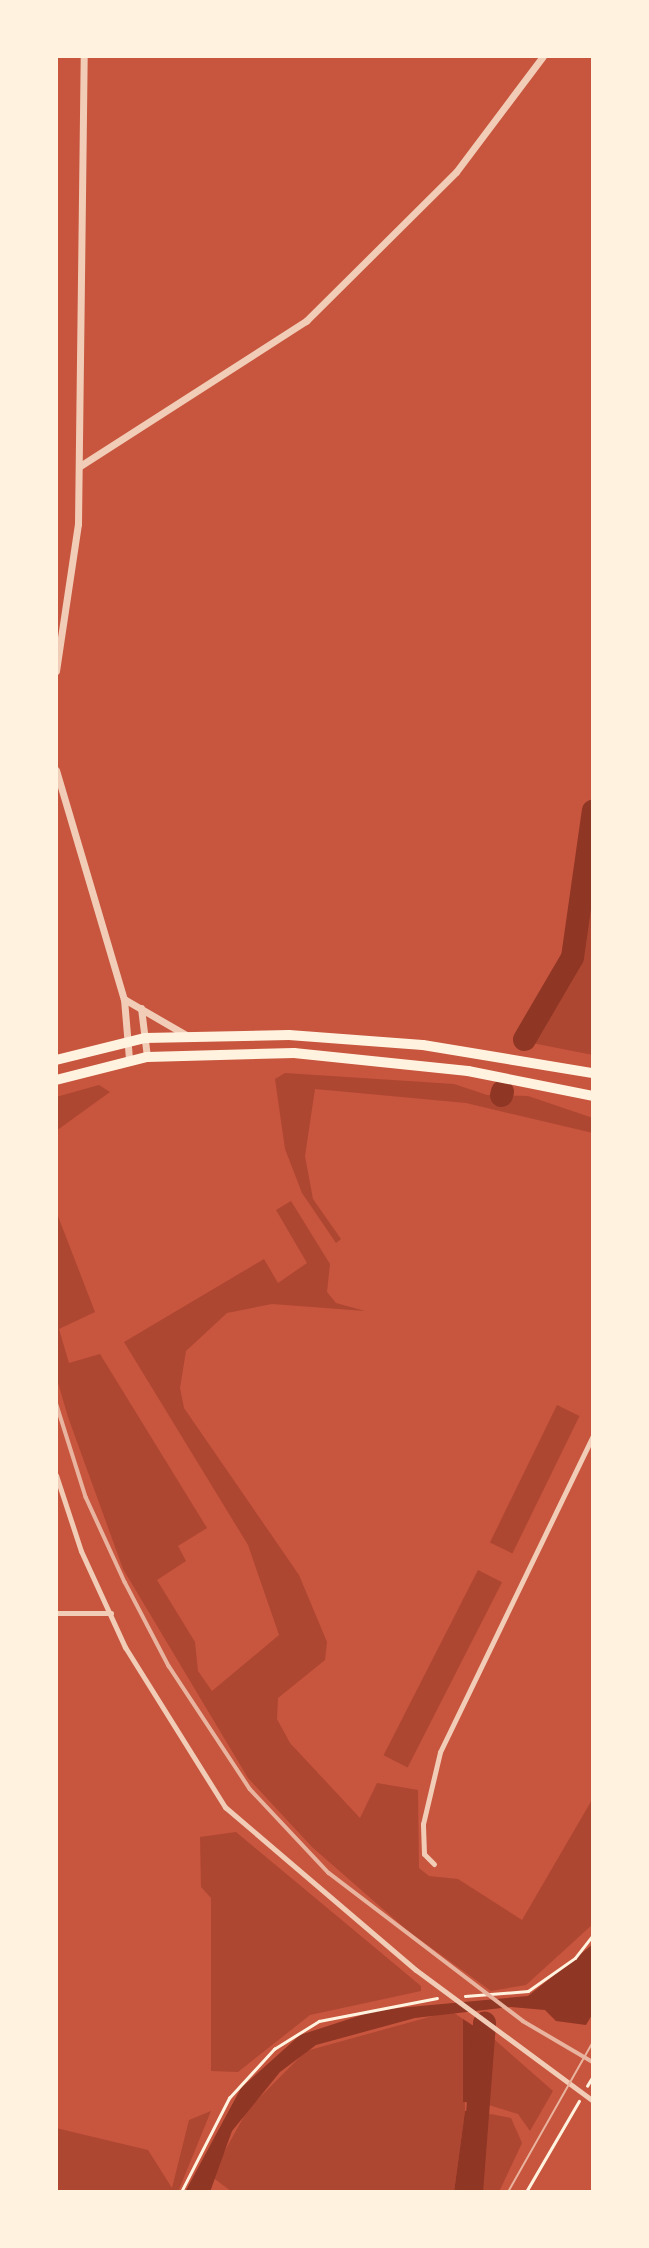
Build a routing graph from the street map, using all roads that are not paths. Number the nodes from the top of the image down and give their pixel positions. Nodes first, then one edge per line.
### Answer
1 (84, 56) edge
2 (543, 56) edge
3 (80, 466) junction
4 (56, 671) edge
5 (56, 770) edge
6 (124, 999) junction
7 (141, 1008) junction
8 (186, 1035) junction
9 (145, 1038) junction
10 (126, 1041) junction
11 (147, 1057) junction
12 (129, 1059) junction
13 (56, 1060) edge
14 (593, 1073) edge
15 (56, 1080) edge
16 (593, 1096) edge
17 (593, 1435) edge
18 (56, 1475) edge
19 (56, 1613) edge
20 (111, 1613) junction
21 (434, 1864) dead end
22 (592, 2101) edge

1 - 3 street
2 - 3 street
3 - 4 street
5 - 6 street
6 - 7 street
6 - 10 street
7 - 8 street
7 - 9 street
8 - 9 highway
8 - 14 highway
9 - 10 highway
9 - 11 street
10 - 12 street
10 - 13 highway
11 - 12 highway
11 - 16 highway
12 - 15 highway
17 - 21 street
18 - 20 street
19 - 20 street
20 - 22 street

